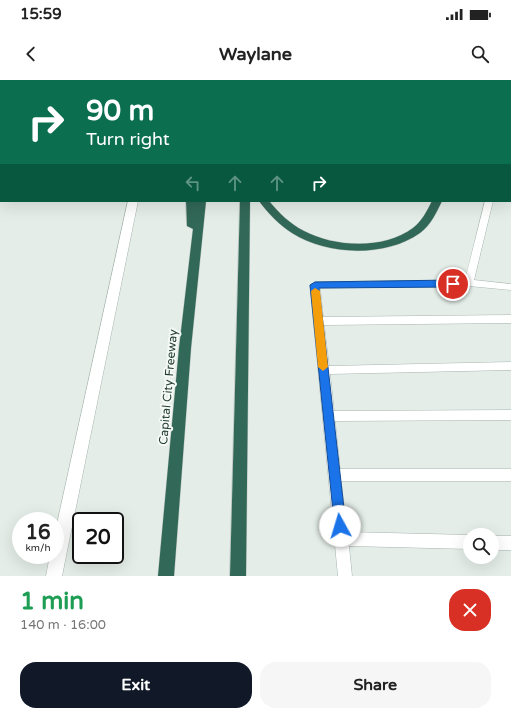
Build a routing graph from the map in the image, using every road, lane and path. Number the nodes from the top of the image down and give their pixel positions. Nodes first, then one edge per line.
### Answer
1 (133, 202) edge
2 (191, 202) edge
3 (201, 202) edge
4 (245, 202) edge
5 (265, 202) edge
6 (437, 202) edge
7 (489, 202) edge
8 (195, 265) junction
9 (469, 283) junction
10 (511, 287) edge
11 (511, 320) edge
12 (318, 321) junction
13 (511, 366) edge
14 (323, 370) junction
15 (511, 415) edge
16 (328, 416) junction
17 (511, 474) edge
18 (335, 475) junction
19 (341, 539) junction
20 (463, 542) edge
21 (499, 543) edge
22 (511, 543) edge
23 (54, 576) edge
24 (166, 576) edge
25 (238, 576) edge
26 (345, 576) edge

1 - 23 street
2 - 8 highway
3 - 8 highway, Capital City Freeway
4 - 25 highway
5 - 6 highway
7 - 9 lane
8 - 24 highway, Capital City Freeway
9 - 10 lane
9 - 12 lane
11 - 12 lane
12 - 14 lane
13 - 14 lane
14 - 16 lane
15 - 16 lane
16 - 18 lane
17 - 18 lane
18 - 19 lane
19 - 20 lane
19 - 26 lane
21 - 22 lane

